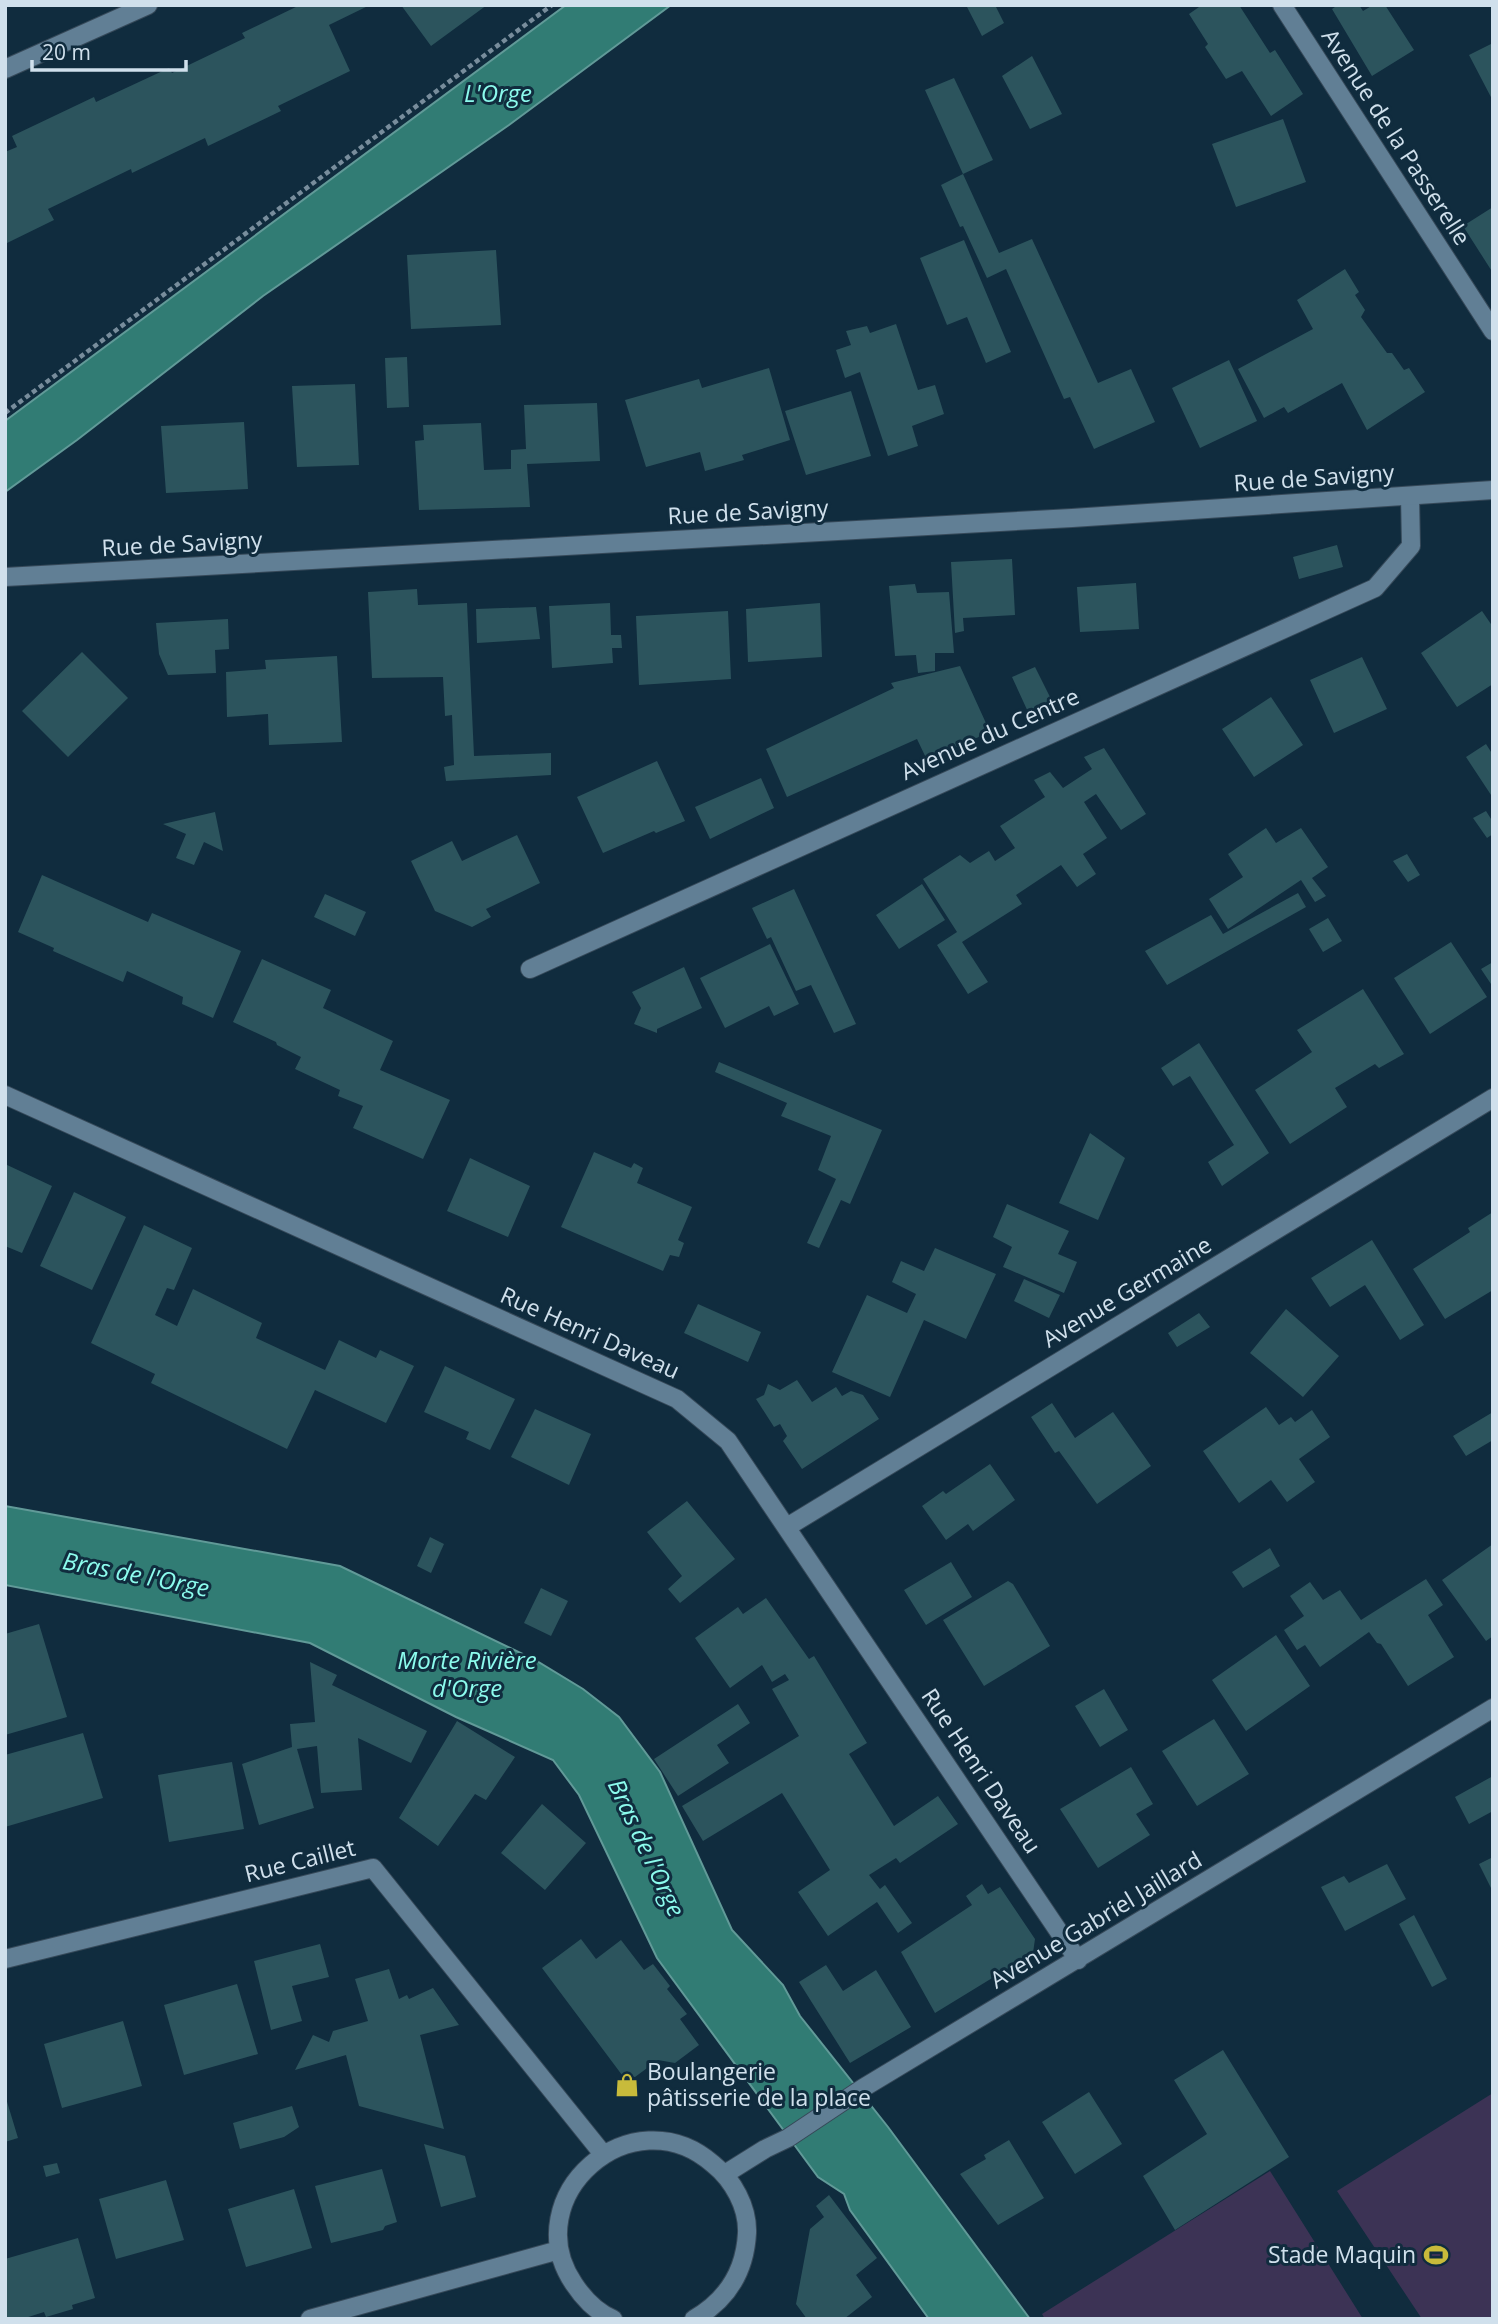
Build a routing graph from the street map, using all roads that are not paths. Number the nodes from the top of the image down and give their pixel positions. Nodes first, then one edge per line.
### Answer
1 (148, 5) edge
2 (1282, 5) edge
3 (5, 69) edge
4 (1493, 331) edge
5 (1493, 490) edge
6 (1410, 496) junction
7 (5, 577) edge
8 (530, 969) dead end
9 (5, 1095) edge
10 (1493, 1098) edge
11 (787, 1527) junction
12 (1493, 1709) edge
13 (5, 1959) edge
14 (1078, 1960) junction
15 (603, 2154) junction
16 (725, 2174) junction
17 (559, 2250) junction
18 (715, 2314) edge
19 (608, 2318) edge
20 (310, 2319) edge
21 (694, 2319) edge

1 - 3 street
2 - 4 street, Avenue de la Passerelle
5 - 6 street, Rue de Savigny
6 - 7 street, Rue de Savigny
6 - 8 street, Avenue du Centre
9 - 11 street, Rue Henri Daveau
10 - 11 street, Avenue Germaine
11 - 14 street, Rue Henri Daveau
12 - 14 street, Avenue Gabriel Jaillard
13 - 15 street, Rue Caillet
14 - 16 street, Avenue Gabriel Jaillard
15 - 16 street
15 - 17 street
16 - 18 street
17 - 19 street
17 - 20 street
18 - 21 street

